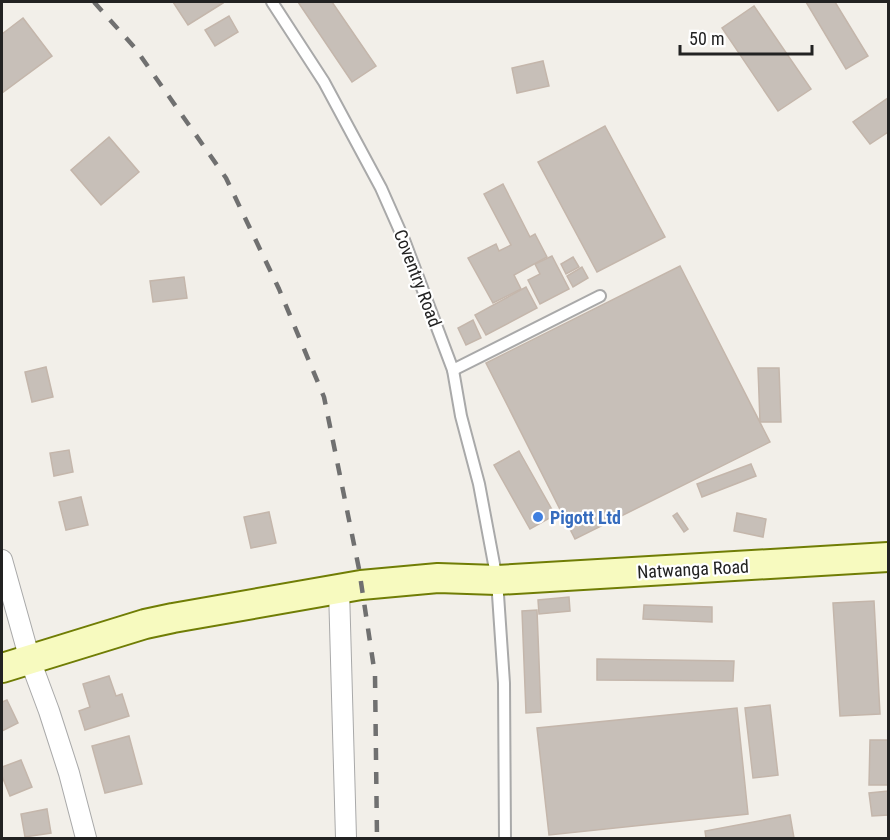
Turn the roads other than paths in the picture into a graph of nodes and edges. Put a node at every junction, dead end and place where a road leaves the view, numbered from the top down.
1 (272, 2) edge
2 (600, 296) dead end
3 (453, 370) junction
4 (888, 557) edge
5 (2, 560) edge
6 (497, 580) junction
7 (339, 589) junction
8 (30, 660) junction
9 (2, 668) edge
10 (86, 838) edge
11 (346, 838) edge
12 (505, 838) edge

1 - 3 lane, Coventry Road
2 - 3 lane
3 - 6 lane, Coventry Road
4 - 6 street, Natwanga Road
5 - 8 street
6 - 7 street, Natwanga Road
6 - 12 lane, Coventry Road
7 - 8 street, Natwanga Road
7 - 11 street
8 - 9 street, Natwanga Road
8 - 10 street

